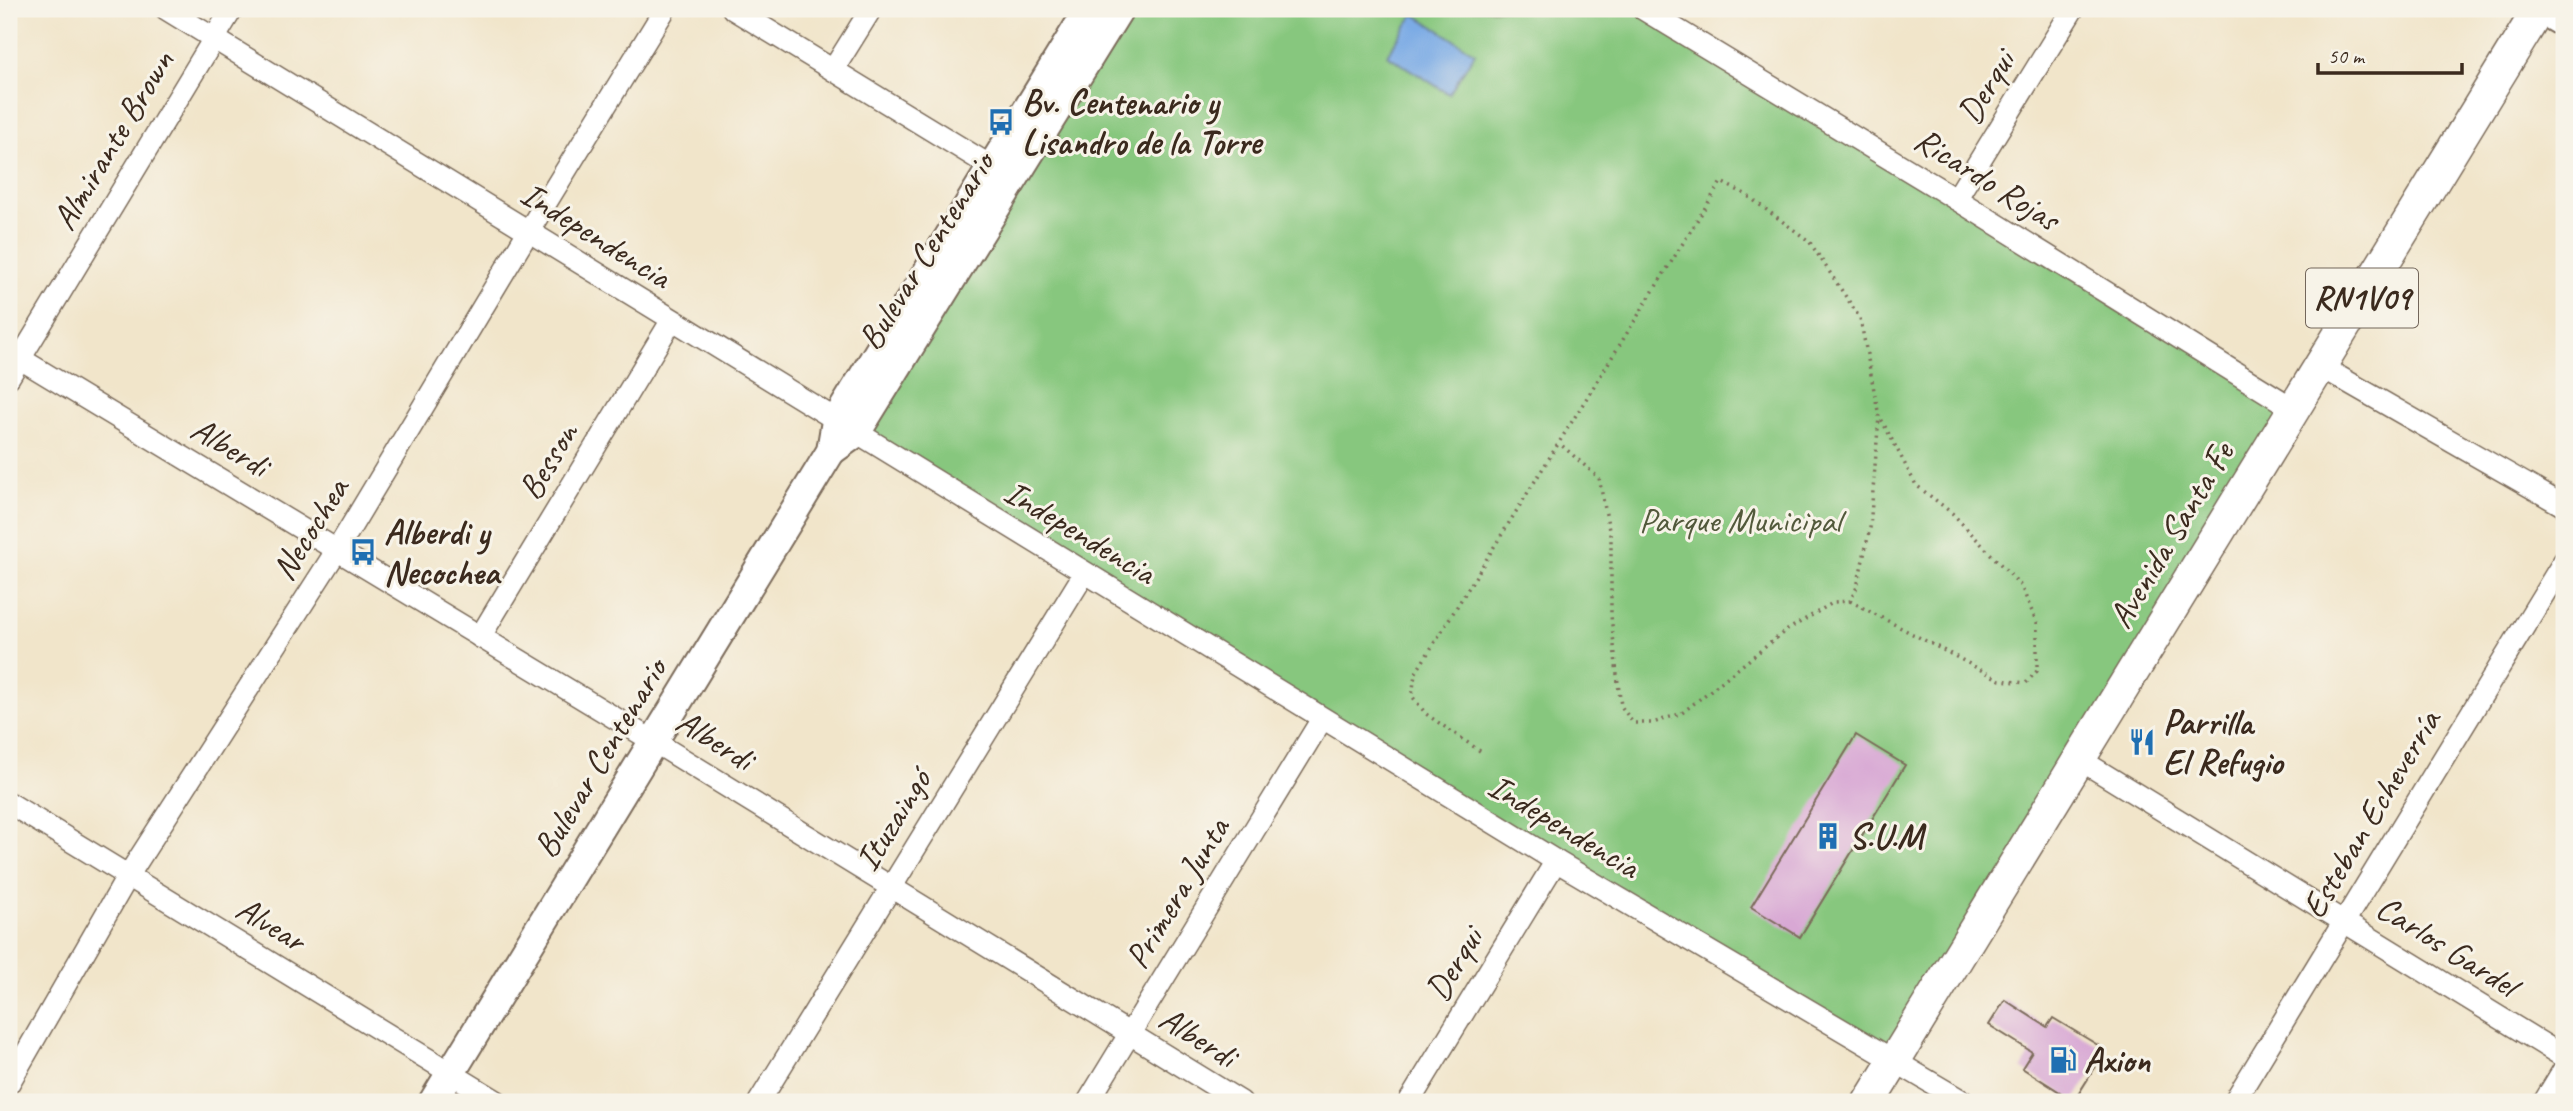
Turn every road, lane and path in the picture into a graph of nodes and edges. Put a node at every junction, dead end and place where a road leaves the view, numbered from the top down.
1 (166, 9) edge
2 (232, 9) edge
3 (666, 9) edge
4 (733, 9) edge
5 (871, 9) edge
6 (1089, 9) edge
7 (1119, 9) edge
8 (1643, 9) edge
9 (2073, 9) edge
10 (2540, 9) edge
11 (2564, 23) edge
12 (213, 39) junction
13 (833, 70) junction
14 (992, 167) junction
15 (1956, 199) junction
16 (528, 232) junction
17 (672, 320) junction
18 (14, 355) edge
19 (2320, 366) junction
20 (9, 377) edge
21 (2294, 409) junction
22 (1879, 416) junction
23 (846, 427) junction
24 (1559, 443) junction
25 (2564, 506) edge
26 (337, 550) junction
27 (2564, 561) edge
28 (1084, 574) junction
29 (1850, 601) junction
30 (480, 637) junction
31 (1322, 719) junction
32 (653, 741) junction
33 (1480, 751) dead end
34 (2079, 759) junction
35 (9, 803) edge
36 (1556, 861) junction
37 (128, 876) junction
38 (891, 887) junction
39 (2344, 922) junction
40 (1130, 1034) junction
41 (2564, 1057) edge
42 (1894, 1061) junction
43 (2564, 1069) edge
44 (451, 1074) junction
45 (9, 1083) edge
46 (433, 1102) edge
47 (498, 1102) edge
48 (760, 1102) edge
49 (1088, 1102) edge
50 (1241, 1102) edge
51 (1409, 1102) edge
52 (1869, 1102) edge
53 (1964, 1102) edge
54 (2234, 1102) edge
55 (2544, 1102) edge

1 - 12 street, Independencia
2 - 12 street, Almirante Brown
3 - 16 street, Necochea
4 - 13 street
5 - 13 street
6 - 14 main road, Bulevar Centenario
7 - 23 main road, Bulevar Centenario
8 - 15 street, Ricardo Rojas
9 - 15 street, Derqui
10 - 11 main road
10 - 19 main road, Avenida Santa Fe / RN1V09
12 - 16 street, Independencia
12 - 18 street, Almirante Brown
13 - 14 street
14 - 23 main road, Bulevar Centenario
15 - 21 street, Ricardo Rojas
16 - 17 street, Independencia
16 - 26 street, Necochea
17 - 23 street, Independencia
17 - 30 street, Besson
18 - 20 street, Almirante Brown
18 - 26 street, Alberdi
19 - 21 main road, Avenida Santa Fe / RN1V09
19 - 25 street
21 - 34 main road, Avenida Santa Fe / RN1V09
22 - 24 path
22 - 29 path
22 - 29 path
23 - 28 street, Independencia
23 - 32 main road, Bulevar Centenario
24 - 29 path
24 - 33 path
26 - 30 street, Alberdi
26 - 37 street, Necochea
27 - 39 street, Esteban Echeverría
28 - 31 street, Independencia
28 - 38 street, Ituzaingó
30 - 32 street, Alberdi
31 - 36 street, Independencia
31 - 40 street, Primera Junta
32 - 38 street, Alberdi
32 - 44 main road, Bulevar Centenario
34 - 39 street, Carlos Gardel
34 - 42 main road, Avenida Santa Fe / RN1V09
35 - 37 street, Alvear
36 - 42 street, Independencia
36 - 51 street, Derqui
37 - 44 street, Alvear
37 - 45 street, Necochea
38 - 40 street, Alberdi
38 - 48 street, Ituzaingó
39 - 41 street, Carlos Gardel
39 - 54 street, Esteban Echeverría
40 - 49 street, Primera Junta
40 - 50 street, Alberdi
42 - 52 main road, Avenida Santa Fe / RN1V09
42 - 53 street, Independencia
43 - 55 street
44 - 46 main road, Bulevar Centenario
44 - 47 street, Alvear

